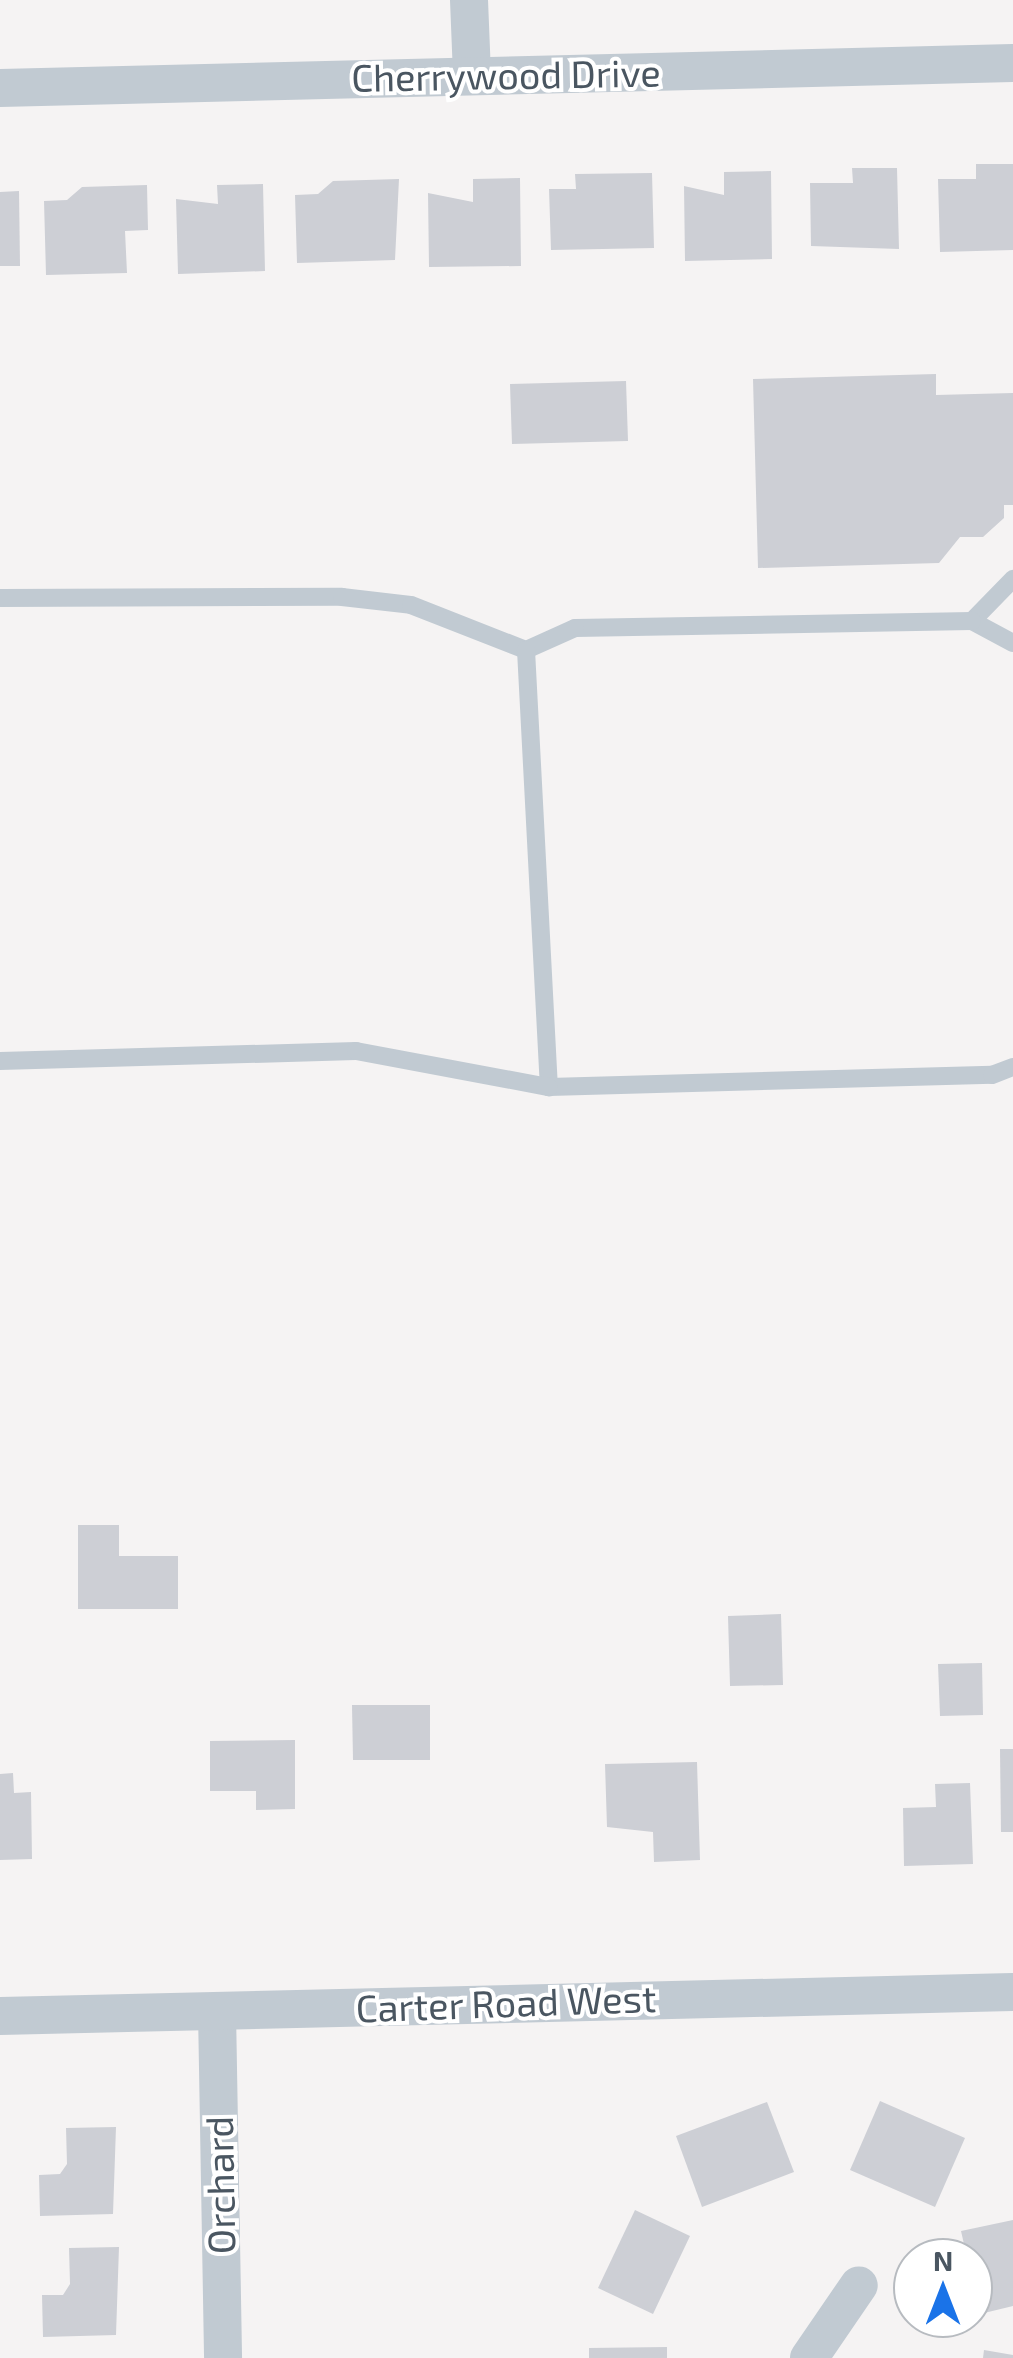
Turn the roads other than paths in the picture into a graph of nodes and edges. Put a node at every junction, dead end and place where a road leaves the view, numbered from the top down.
1 (470, 0) edge
2 (1013, 62) edge
3 (472, 76) junction
4 (0, 88) edge
5 (1013, 579) edge
6 (0, 598) edge
7 (972, 621) junction
8 (1013, 643) edge
9 (526, 650) junction
10 (0, 1061) edge
11 (1013, 1067) edge
12 (549, 1088) junction
13 (1013, 1992) edge
14 (217, 2011) junction
15 (0, 2016) edge
16 (859, 2284) dead end
17 (222, 2358) edge
18 (810, 2358) edge

1 - 3 street
2 - 3 street, Cherrywood Drive
3 - 4 street, Cherrywood Drive
5 - 7 lane
6 - 9 lane
7 - 8 lane
7 - 9 lane
9 - 12 lane
10 - 12 lane
11 - 12 lane
13 - 14 street, Carter Road West
14 - 15 street, Carter Road West
14 - 17 street, Orchard
16 - 18 street

